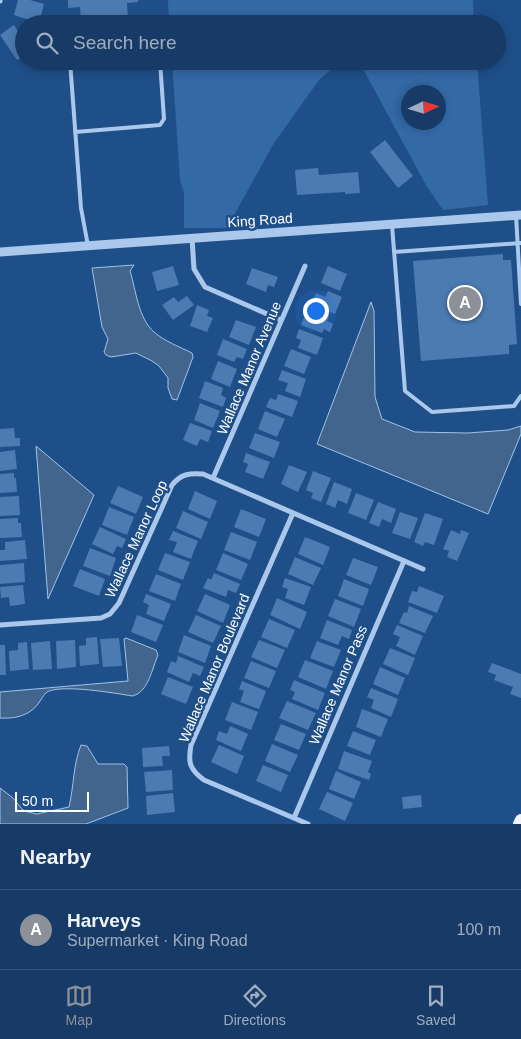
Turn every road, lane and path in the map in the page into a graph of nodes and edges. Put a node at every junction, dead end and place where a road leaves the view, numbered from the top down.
1 (71, 70) edge
2 (161, 70) edge
3 (76, 132) junction
4 (518, 215) edge
5 (392, 224) junction
6 (192, 238) junction
7 (519, 243) edge
8 (88, 246) junction
9 (0, 252) edge
10 (394, 252) junction
11 (305, 266) dead end
12 (520, 270) edge
13 (521, 294) edge
14 (521, 304) edge
15 (281, 320) junction
16 (521, 396) edge
17 (213, 478) junction
18 (293, 513) junction
19 (404, 561) junction
20 (423, 569) dead end
21 (0, 625) edge
22 (294, 818) junction
23 (521, 820) edge
24 (308, 824) edge
25 (519, 824) edge

1 - 3 lane
2 - 3 lane
3 - 8 lane
4 - 5 street, King Road
4 - 7 lane
5 - 6 street, King Road
5 - 10 lane
6 - 8 street, King Road
6 - 15 street
7 - 10 lane
7 - 12 lane
8 - 9 street, King Road
10 - 16 lane
11 - 15 street, Wallace Manor Avenue
12 - 13 lane
13 - 14 lane
15 - 17 street, Wallace Manor Avenue
17 - 18 street, Wallace Manor Loop
17 - 21 street, Wallace Manor Loop
18 - 19 street, Wallace Manor Loop
18 - 22 street, Wallace Manor Boulevard
19 - 20 street, Wallace Manor Loop
19 - 22 street, Wallace Manor Pass
22 - 24 street, Wallace Manor Boulevard
23 - 25 main road

